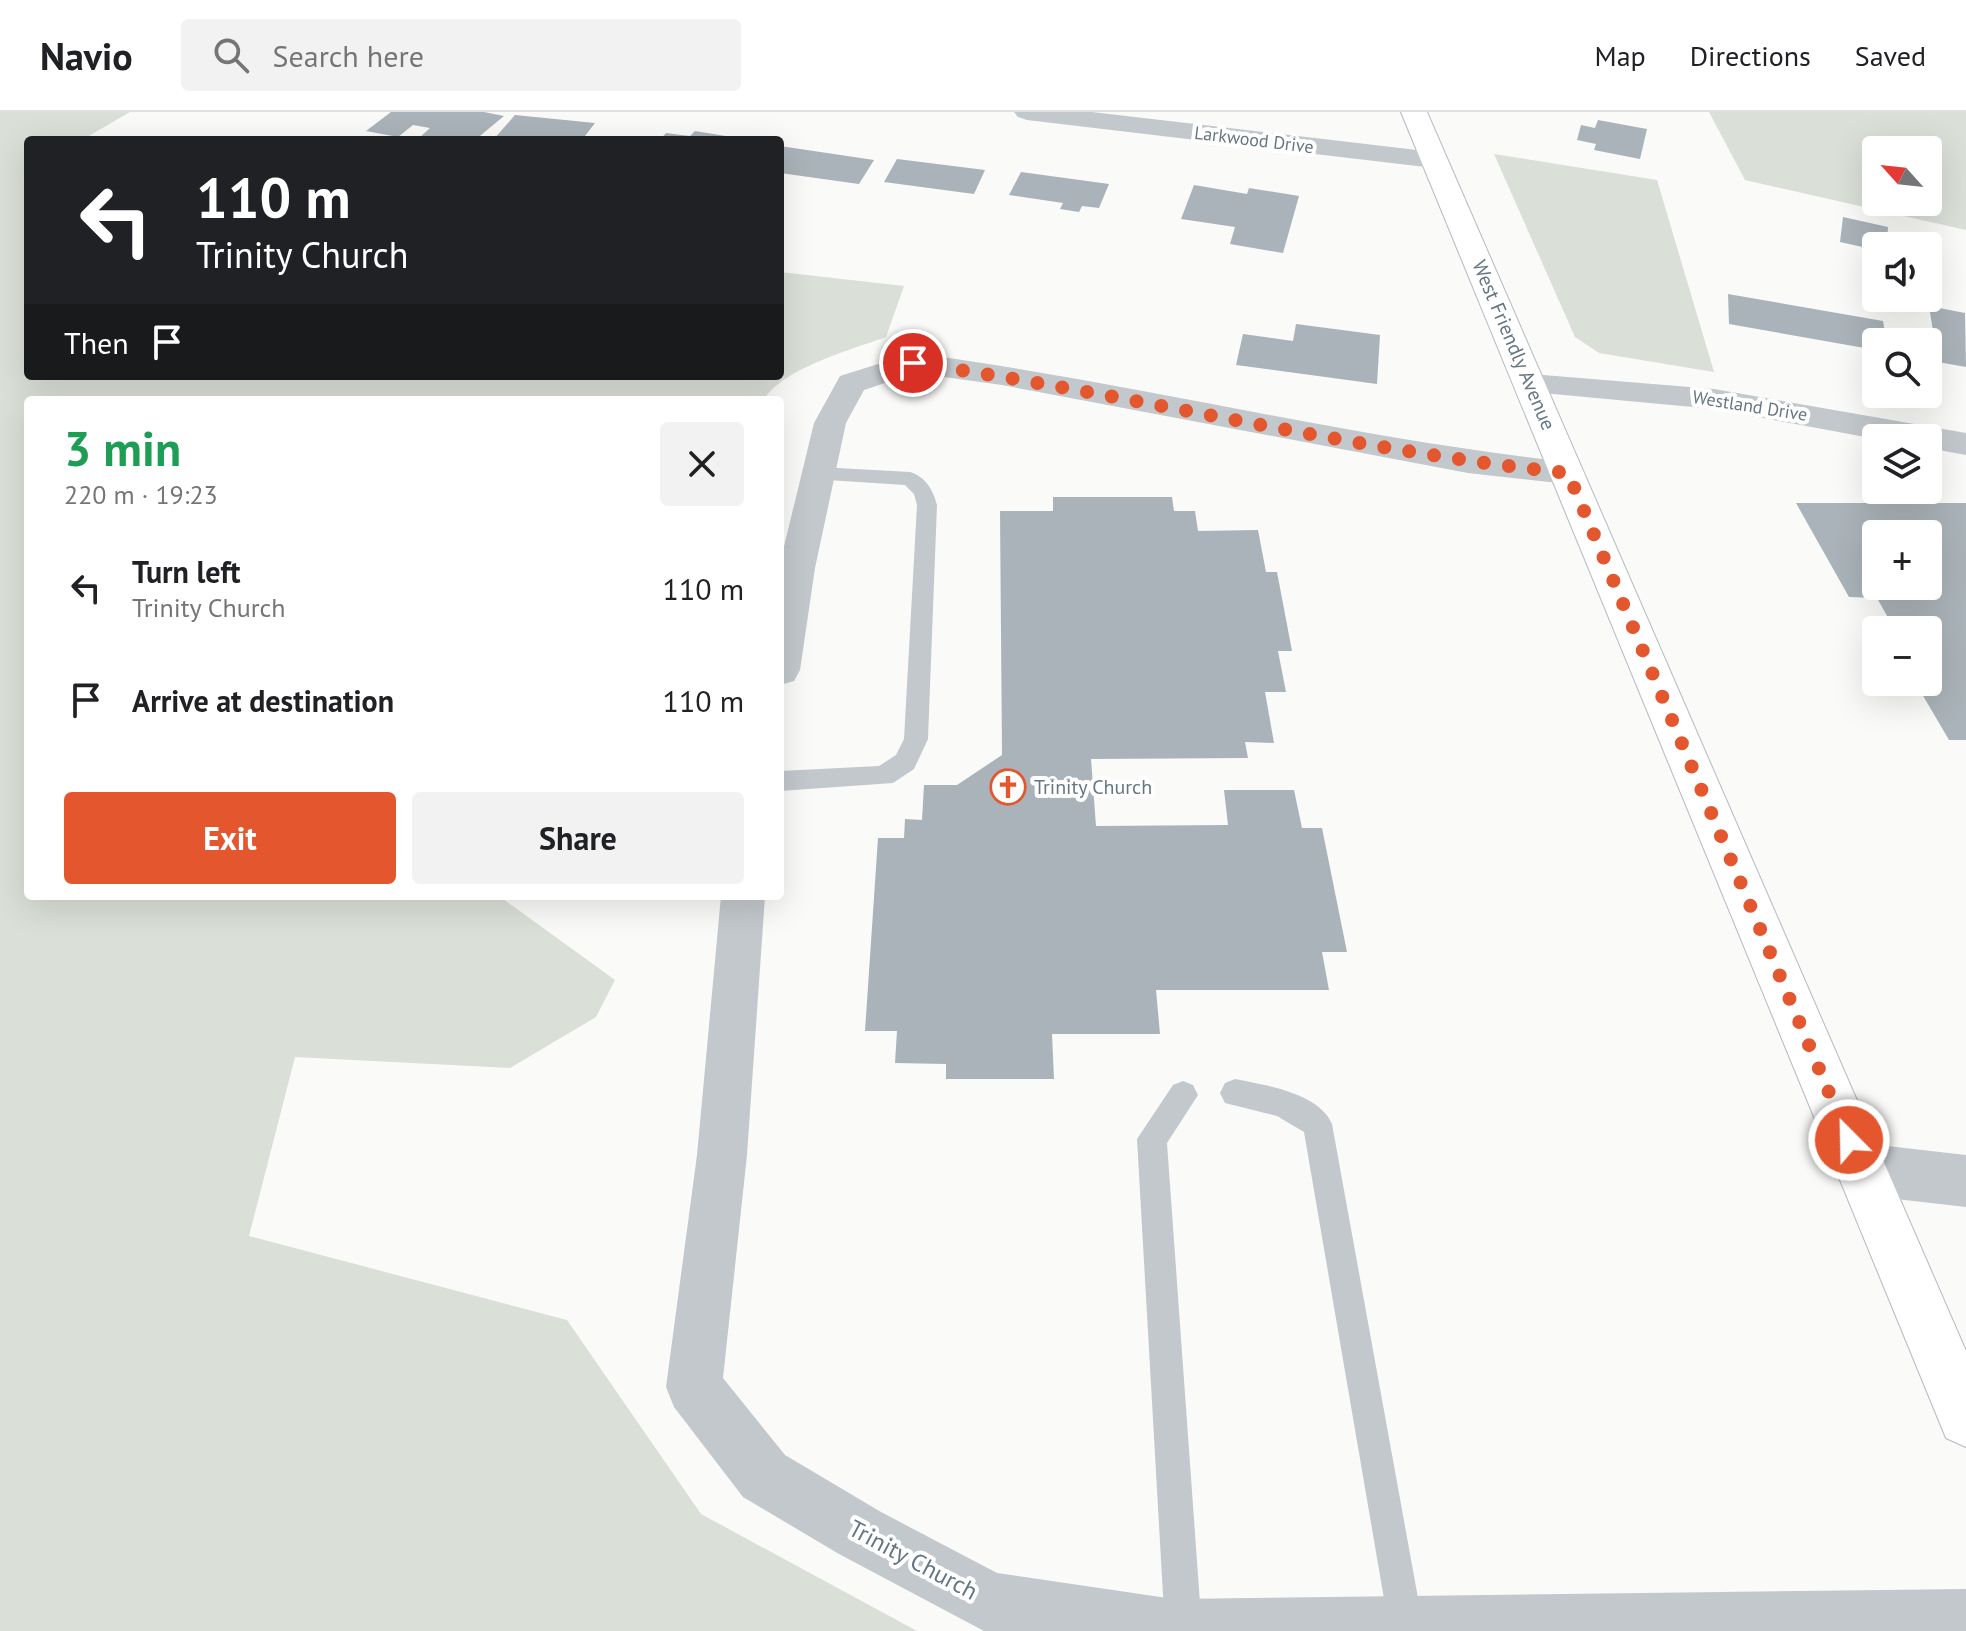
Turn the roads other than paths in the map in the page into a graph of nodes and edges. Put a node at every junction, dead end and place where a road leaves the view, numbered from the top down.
1 (1027, 112) edge
2 (1414, 112) edge
3 (1434, 160) junction
4 (1531, 384) junction
5 (1966, 444) edge
6 (1568, 473) junction
7 (819, 474) junction
8 (784, 646) edge
9 (784, 781) edge
10 (743, 900) edge
11 (1235, 1093) dead end
12 (1183, 1095) dead end
13 (1861, 1169) junction
14 (1966, 1181) edge
15 (1966, 1418) edge
16 (1966, 1620) edge
17 (1407, 1628) junction
18 (1184, 1630) edge

1 - 3 street, Larkwood Drive
2 - 3 main road, West Friendly Avenue
3 - 4 main road, West Friendly Avenue
4 - 5 street, Westland Drive
4 - 6 main road, West Friendly Avenue
6 - 7 street
6 - 13 main road, West Friendly Avenue
7 - 8 street
7 - 9 lane
10 - 18 street, Trinity Church
11 - 17 lane
12 - 18 lane
13 - 14 street
13 - 15 main road, West Friendly Avenue
16 - 17 street, Trinity Church
17 - 18 street, Trinity Church

